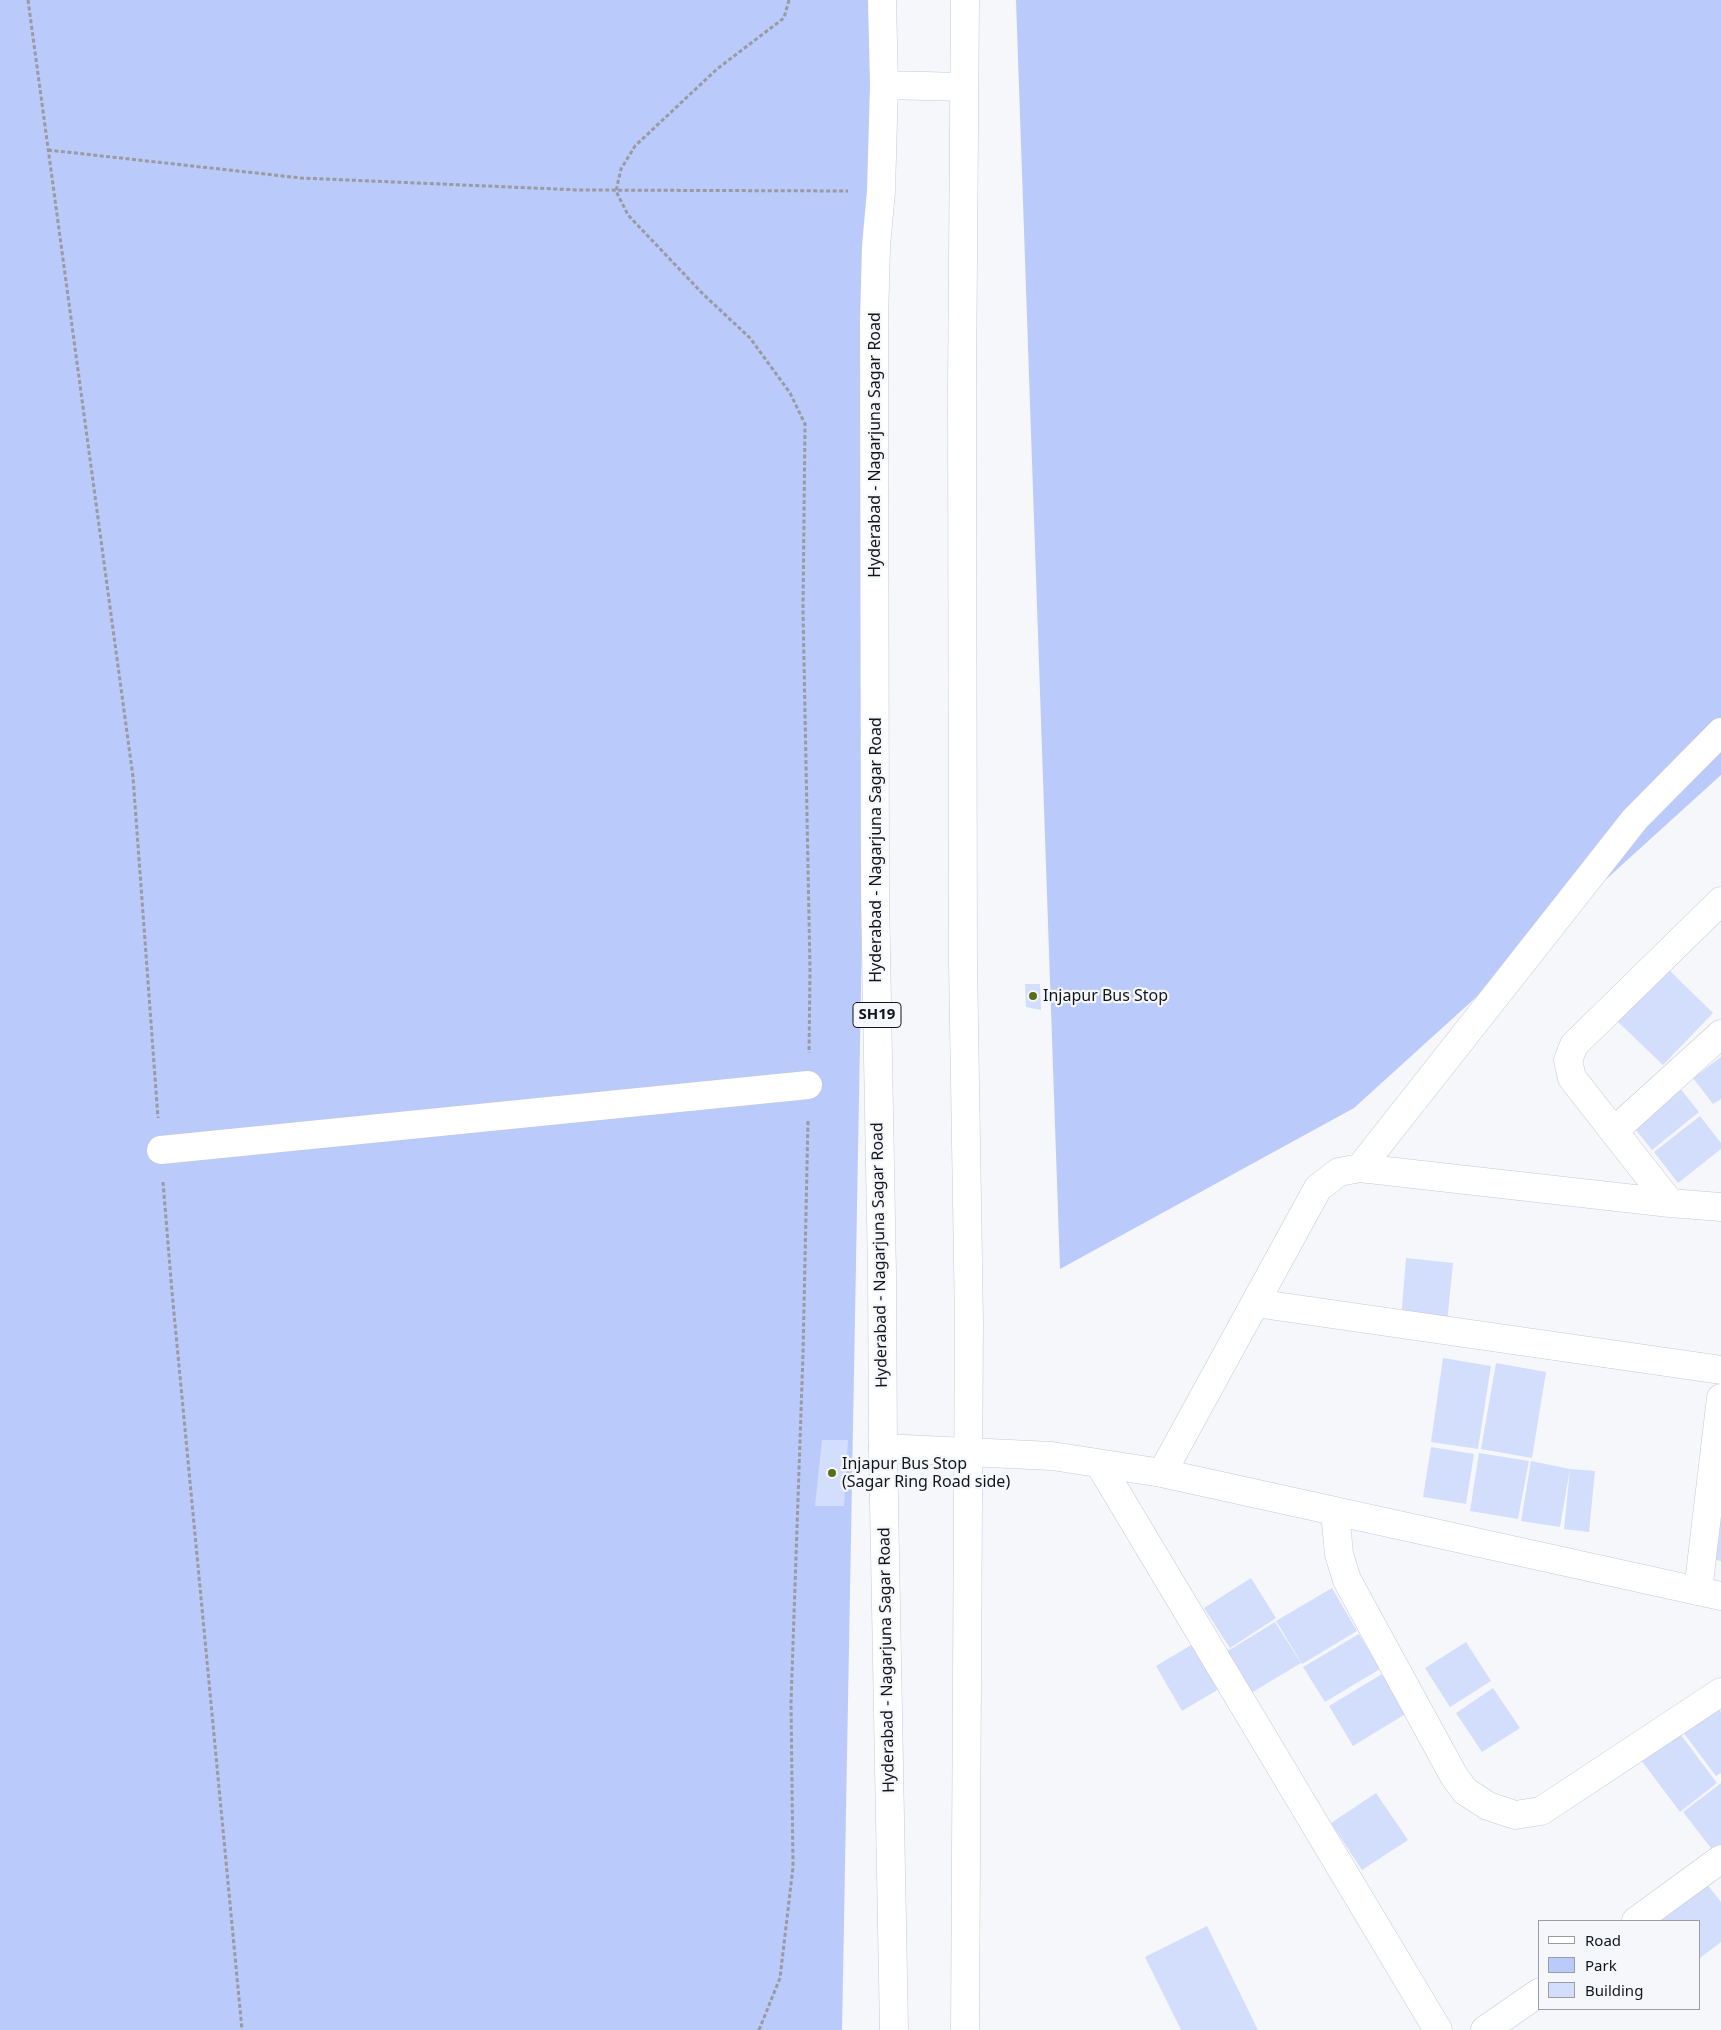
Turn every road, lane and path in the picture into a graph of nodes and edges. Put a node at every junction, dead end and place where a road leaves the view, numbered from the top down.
1 (28, 0) edge
2 (789, 0) edge
3 (882, 0) edge
4 (965, 0) edge
5 (884, 86) junction
6 (964, 86) junction
7 (48, 150) junction
8 (616, 191) junction
9 (881, 191) junction
10 (1721, 732) edge
11 (1720, 903) edge
12 (1721, 1034) edge
13 (808, 1085) dead end
14 (1614, 1131) junction
15 (161, 1150) junction
16 (1360, 1168) junction
17 (1670, 1203) junction
18 (1721, 1207) edge
19 (1255, 1303) junction
20 (1721, 1370) edge
21 (1721, 1398) edge
22 (883, 1448) junction
23 (968, 1451) junction
24 (1100, 1465) junction
25 (1162, 1474) junction
26 (1335, 1512) junction
27 (1709, 1593) edge
28 (1721, 1692) edge
29 (1721, 1859) edge
30 (1637, 1920) edge
31 (1538, 1993) edge
32 (242, 2030) edge
33 (894, 2030) edge
34 (965, 2030) edge
35 (1438, 2030) edge
36 (1485, 2030) edge

1 - 7 path
2 - 8 path
3 - 5 street, Hyderabad - Nagarjuna Sagar Road / SH19
4 - 6 street
5 - 6 street
5 - 9 street, Hyderabad - Nagarjuna Sagar Road / SH19
6 - 23 street
7 - 8 path
7 - 15 path
8 - 9 path
9 - 22 street, Hyderabad - Nagarjuna Sagar Road / SH19
10 - 16 street
11 - 14 street
12 - 14 street
13 - 15 street
14 - 17 street
15 - 32 path
16 - 17 street
16 - 19 street
17 - 18 street
19 - 20 street
19 - 25 street
21 - 27 street
22 - 23 street
22 - 33 street, Hyderabad - Nagarjuna Sagar Road / SH19
23 - 24 street
23 - 34 street
24 - 25 street
24 - 35 street
25 - 26 street
26 - 27 street
26 - 28 street
29 - 30 street
31 - 36 street

